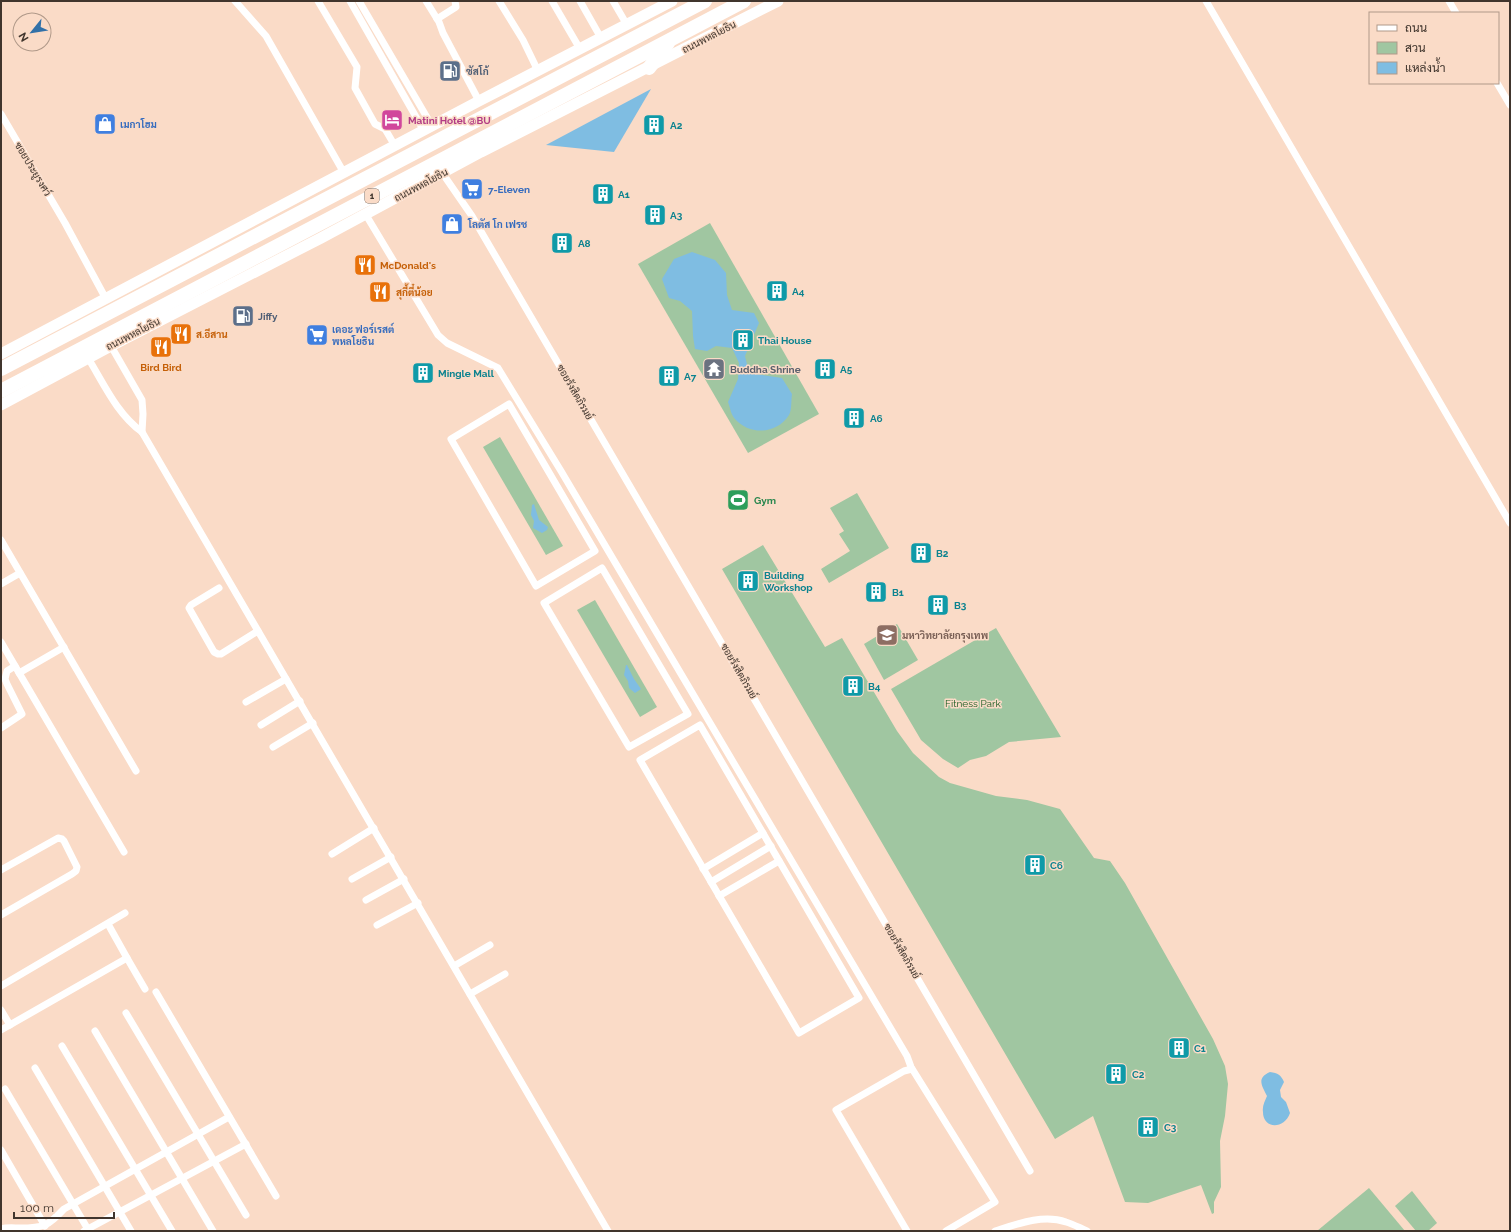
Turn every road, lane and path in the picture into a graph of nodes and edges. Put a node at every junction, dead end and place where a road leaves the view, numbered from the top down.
1 (235, 1) edge
2 (318, 1) edge
3 (350, 1) edge
4 (359, 1) edge
5 (426, 1) edge
6 (455, 1) edge
7 (499, 1) edge
8 (552, 1) edge
9 (580, 1) edge
10 (613, 1) edge
11 (672, 1) edge
12 (705, 1) edge
13 (744, 1) edge
14 (778, 1) edge
15 (1206, 1) edge
16 (1449, 1) edge
17 (1455, 12) edge
18 (437, 19) junction
19 (627, 25) junction
20 (601, 38) junction
21 (671, 39) junction
22 (580, 49) junction
23 (649, 68) junction
24 (538, 71) junction
25 (1498, 84) edge
26 (479, 101) junction
27 (1510, 105) edge
28 (1, 114) edge
29 (428, 129) junction
30 (395, 146) junction
31 (344, 173) junction
32 (443, 174) junction
33 (366, 215) junction
34 (106, 299) junction
35 (111, 346) junction
36 (1, 354) edge
37 (88, 358) junction
38 (1, 369) edge
39 (1, 391) edge
40 (1, 405) edge
41 (142, 432) junction
42 (562, 472) junction
43 (553, 478) junction
44 (1510, 523) edge
45 (1, 540) edge
46 (20, 573) junction
47 (1, 584) edge
48 (219, 588) dead end
49 (258, 631) junction
50 (656, 632) junction
51 (645, 639) junction
52 (1, 642) edge
53 (64, 647) junction
54 (15, 666) junction
55 (19, 673) junction
56 (286, 679) junction
57 (300, 701) junction
58 (246, 702) dead end
59 (312, 724) junction
60 (261, 725) dead end
61 (1, 728) edge
62 (273, 747) dead end
63 (136, 771) dead end
64 (762, 810) junction
65 (753, 816) junction
66 (374, 828) junction
67 (763, 833) junction
68 (771, 846) junction
69 (124, 852) dead end
70 (332, 854) dead end
71 (391, 857) junction
72 (779, 860) junction
73 (703, 869) junction
74 (1, 870) edge
75 (352, 879) dead end
76 (404, 879) junction
77 (711, 882) junction
78 (719, 896) junction
79 (366, 900) dead end
80 (418, 903) junction
81 (124, 913) dead end
82 (1, 915) edge
83 (108, 924) junction
84 (378, 925) dead end
85 (490, 945) dead end
86 (127, 958) junction
87 (454, 966) junction
88 (505, 974) dead end
89 (1, 986) edge
90 (145, 989) dead end
91 (156, 992) dead end
92 (470, 994) junction
93 (1, 1010) edge
94 (126, 1013) dead end
95 (10, 1025) junction
96 (1, 1030) edge
97 (95, 1031) dead end
98 (62, 1046) dead end
99 (34, 1068) dead end
100 (912, 1069) junction
101 (5, 1089) dead end
102 (229, 1117) junction
103 (199, 1134) junction
104 (246, 1144) junction
105 (1, 1150) edge
106 (167, 1151) junction
107 (215, 1161) junction
108 (136, 1169) junction
109 (1030, 1171) dead end
110 (183, 1178) junction
111 (105, 1187) junction
112 (151, 1195) junction
113 (276, 1196) dead end
114 (73, 1203) junction
115 (120, 1212) junction
116 (246, 1215) dead end
117 (45, 1226) junction
118 (3, 1227) edge
119 (87, 1230) edge
120 (131, 1231) edge
121 (172, 1231) edge
122 (213, 1231) edge
123 (608, 1231) edge
124 (907, 1231) edge
125 (946, 1231) edge
126 (995, 1231) edge
127 (1087, 1231) edge

1 - 31 street
2 - 30 street
3 - 29 street
4 - 29 street
5 - 18 street
6 - 18 street
7 - 24 street
8 - 22 street
9 - 20 street
10 - 19 street
11 - 19 main road
12 - 38 highway, 1
13 - 21 highway, ถนนพหลโยธิน / 1
14 - 23 main road, ถนนพหลโยธิน / 1
15 - 44 street
16 - 17 street
18 - 26 street
19 - 20 main road
20 - 22 main road
21 - 23 highway
21 - 39 highway, ถนนพหลโยธิน / 1
22 - 24 main road
23 - 32 main road, ถนนพหลโยธิน / 1
24 - 26 main road
25 - 27 street
26 - 29 main road
28 - 34 street, ซอยประยูรงศว์
29 - 30 main road
30 - 31 main road
31 - 34 main road
32 - 33 main road, ถนนพหลโยธิน / 1
32 - 109 street, ซอยรังสิตภิรมย์
33 - 35 main road, ถนนพหลโยธิน / 1
33 - 42 street
34 - 36 main road
35 - 37 main road, ถนนพหลโยธิน / 1
35 - 41 street
37 - 40 main road, ถนนพหลโยธิน / 1
37 - 41 street
41 - 49 street
42 - 43 street
42 - 50 street
43 - 43 street
45 - 46 street
46 - 47 street
46 - 53 street
48 - 49 street
49 - 56 street
50 - 51 street
50 - 64 street
51 - 51 street
52 - 54 street
53 - 55 street
53 - 63 street
54 - 55 street
54 - 61 street
55 - 69 street
56 - 57 street
56 - 58 street
57 - 59 street
57 - 60 street
59 - 62 street
59 - 66 street
64 - 65 street
64 - 100 street
65 - 67 street
65 - 73 street
66 - 70 street
66 - 71 street
67 - 68 street
67 - 73 street
68 - 72 street
68 - 77 street
71 - 75 street
71 - 76 street
72 - 78 street
72 - 78 street
73 - 77 street
74 - 82 street
76 - 79 street
76 - 80 street
77 - 78 street
80 - 84 street
80 - 87 street
81 - 83 street
83 - 86 street
83 - 89 street
85 - 87 street
86 - 90 street
86 - 95 street
87 - 92 street
88 - 92 street
91 - 102 street
92 - 123 street
93 - 95 street
94 - 103 street
95 - 96 street
97 - 106 street
98 - 108 street
99 - 111 street
100 - 124 street
100 - 125 street
101 - 114 street
102 - 103 street
102 - 104 street
103 - 106 street
103 - 107 street
104 - 107 street
104 - 113 street
105 - 117 street
106 - 108 street
106 - 110 street
107 - 110 street
107 - 116 street
108 - 111 street
108 - 112 street
110 - 112 street
110 - 122 street
111 - 114 street
111 - 115 street
112 - 115 street
112 - 121 street
114 - 117 street
114 - 119 street
115 - 119 street
115 - 120 street
117 - 118 street
126 - 127 street

